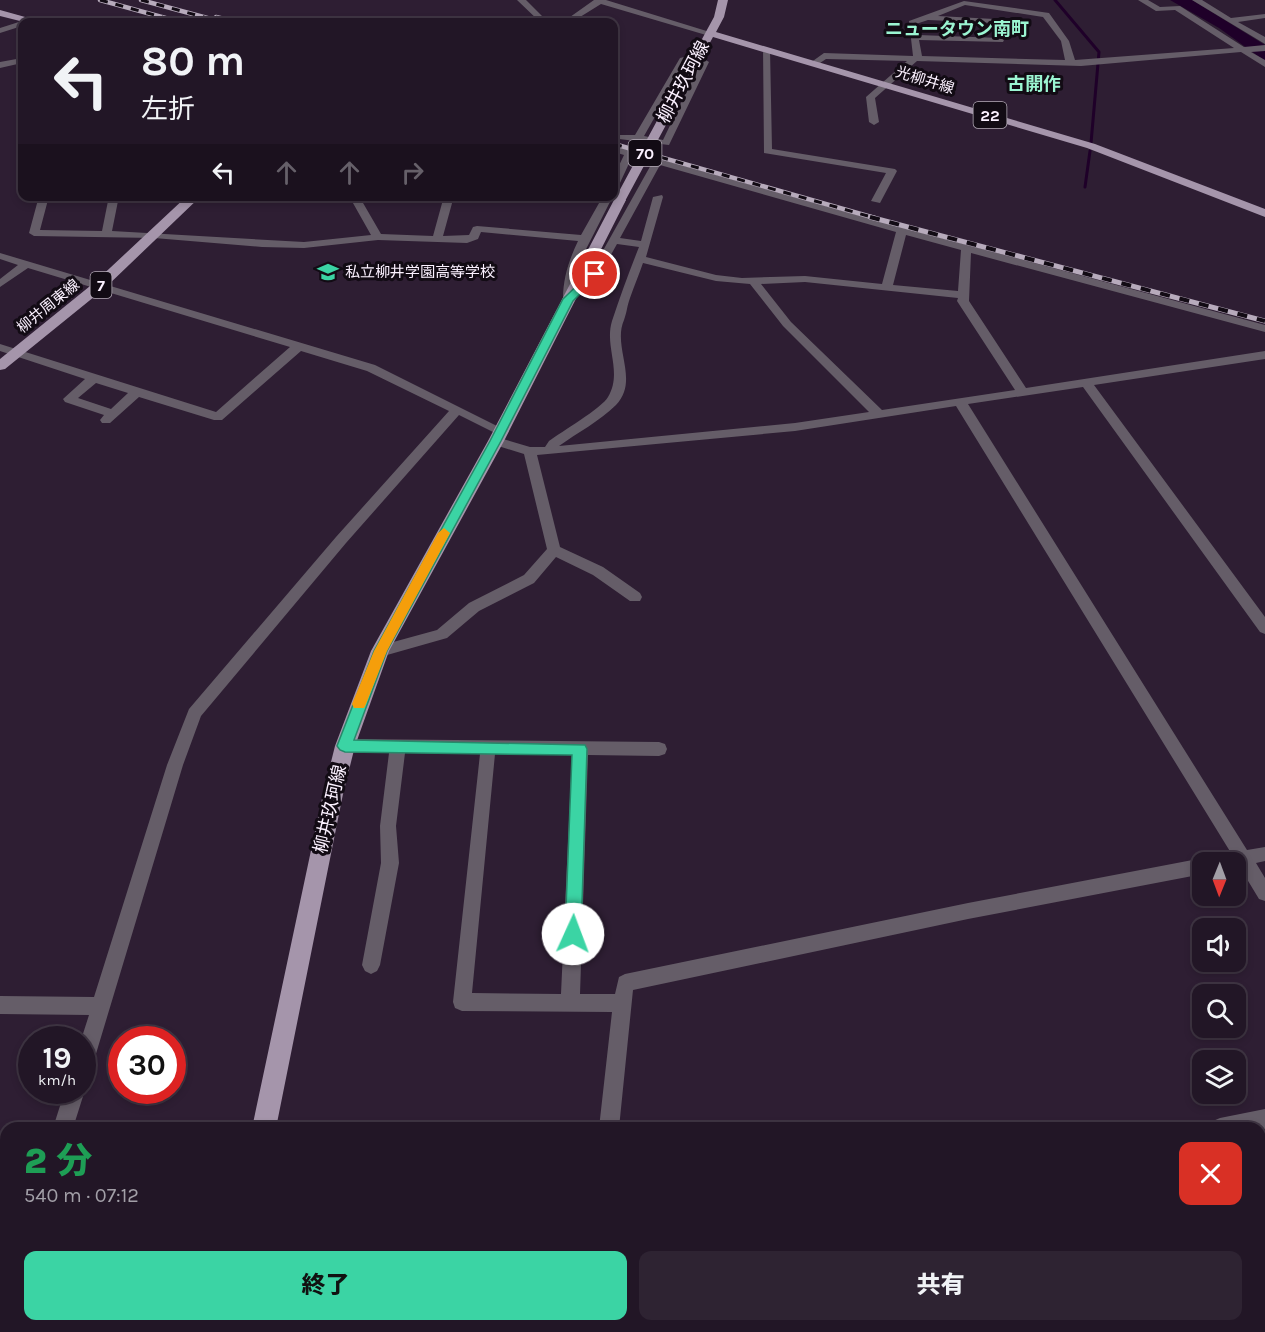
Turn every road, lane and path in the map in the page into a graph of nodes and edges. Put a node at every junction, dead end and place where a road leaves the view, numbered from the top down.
1 (521, 0) edge
2 (599, 0) edge
3 (723, 0) edge
4 (1142, 0) edge
5 (1196, 0) edge
6 (992, 6) junction
7 (0, 13) edge
8 (1265, 16) edge
9 (927, 17) junction
10 (540, 18) edge
11 (573, 18) edge
12 (18, 19) edge
13 (1231, 20) junction
14 (994, 21) junction
15 (18, 25) edge
16 (0, 31) edge
17 (709, 33) junction
18 (915, 38) junction
19 (1000, 40) junction
20 (1265, 41) edge
21 (831, 47) dead end
22 (1265, 48) edge
23 (766, 49) junction
24 (1244, 49) junction
25 (837, 56) junction
26 (696, 57) junction
27 (915, 59) junction
28 (18, 62) edge
29 (1006, 62) junction
30 (814, 63) junction
31 (1073, 63) junction
32 (1265, 64) edge
33 (0, 65) edge
34 (885, 83) junction
35 (874, 122) dead end
36 (622, 137) dead end
37 (638, 138) junction
38 (618, 150) edge
39 (629, 154) junction
40 (657, 161) junction
41 (618, 180) edge
42 (618, 184) edge
43 (643, 184) junction
44 (618, 189) edge
45 (658, 197) dead end
46 (43, 201) edge
47 (113, 201) edge
48 (190, 201) edge
49 (357, 201) edge
50 (447, 201) edge
51 (608, 201) edge
52 (609, 201) edge
53 (876, 201) dead end
54 (1265, 213) edge
55 (902, 231) junction
56 (106, 235) junction
57 (154, 235) junction
58 (378, 237) junction
59 (437, 239) junction
60 (586, 239) junction
61 (613, 240) junction
62 (645, 245) junction
63 (966, 248) junction
64 (0, 256) edge
65 (640, 259) junction
66 (26, 264) junction
67 (753, 280) junction
68 (0, 284) edge
69 (100, 285) junction
70 (887, 285) junction
71 (963, 295) junction
72 (568, 299) junction
73 (1265, 329) edge
74 (299, 346) junction
75 (0, 347) edge
76 (17, 352) junction
77 (1265, 355) edge
78 (0, 366) edge
79 (94, 378) junction
80 (1086, 383) junction
81 (137, 392) junction
82 (1023, 393) junction
83 (960, 402) junction
84 (457, 410) junction
85 (879, 414) junction
86 (498, 436) junction
87 (530, 451) junction
88 (550, 451) junction
89 (554, 550) junction
90 (635, 597) dead end
91 (1265, 628) edge
92 (380, 651) junction
93 (345, 746) junction
94 (398, 748) junction
95 (488, 749) junction
96 (580, 749) junction
97 (658, 750) dead end
98 (1238, 852) edge
99 (1265, 854) edge
100 (1246, 857) edge
101 (1246, 864) edge
102 (1192, 868) edge
103 (1265, 893) edge
104 (372, 965) dead end
105 (570, 1003) junction
106 (621, 1003) junction
107 (0, 1005) edge
108 (102, 1006) junction
109 (95, 1026) edge
110 (71, 1104) edge
111 (1265, 1119) edge
112 (65, 1122) edge
113 (265, 1122) edge
114 (610, 1122) edge
115 (1250, 1122) edge

1 - 10 street
2 - 11 street
2 - 17 street
3 - 17 main road
4 - 24 street
5 - 13 street
6 - 9 street
6 - 14 street
6 - 31 street
7 - 12 main road
8 - 13 street
9 - 14 street
9 - 18 street
13 - 20 street
14 - 19 street
15 - 16 street
17 - 23 main road, 光柳井線 / 22
17 - 26 main road, 柳井玖珂線 / 70
18 - 19 street
18 - 27 street
19 - 29 street
21 - 25 street
22 - 24 street
23 - 30 main road, 光柳井線 / 22
23 - 53 street
24 - 31 street
24 - 32 street
25 - 27 street
25 - 30 street
26 - 37 street
26 - 37 street
26 - 42 main road, 柳井玖珂線 / 70, bridge
27 - 29 street
27 - 34 street
28 - 33 street
29 - 31 street
30 - 34 main road, 光柳井線 / 22
34 - 35 street
34 - 54 main road, 光柳井線 / 22
36 - 37 street
38 - 39 street
39 - 40 street
39 - 41 street
40 - 43 street
40 - 55 street
43 - 44 street
43 - 61 street
45 - 62 street
46 - 56 street
47 - 56 street
48 - 57 main road, 柳井周東線 / 7
49 - 58 street
50 - 59 street
51 - 60 street
52 - 72 main road, 柳井玖珂線 / 70
55 - 63 street
55 - 70 street
56 - 57 street
57 - 58 street
57 - 69 main road, 柳井周東線 / 7
58 - 59 street
59 - 60 street
60 - 72 street
61 - 62 street
61 - 72 street
62 - 65 street
63 - 71 street
63 - 73 street
64 - 66 street
65 - 67 street
65 - 88 street
66 - 68 street
66 - 69 street
67 - 70 street
67 - 85 street
69 - 74 street
69 - 76 main road, 柳井周東線 / 7
70 - 71 street
71 - 82 street
72 - 86 main road, 柳井玖珂線 / 70
74 - 81 street
74 - 84 street
75 - 76 street
76 - 78 main road, 柳井周東線 / 7
76 - 79 street
77 - 80 street
79 - 81 street
79 - 81 street
80 - 82 street
80 - 91 street
82 - 83 street
83 - 85 street
83 - 98 street
84 - 86 street
84 - 108 street
85 - 88 street
86 - 87 street
86 - 92 main road, 柳井玖珂線 / 70
87 - 88 street
87 - 89 street
89 - 90 street
89 - 92 street
92 - 93 main road, 柳井玖珂線 / 70
93 - 94 street
93 - 113 main road, 柳井玖珂線 / 70
94 - 95 street
94 - 104 street
95 - 96 street
95 - 105 street
96 - 97 street
96 - 105 street
99 - 100 street
101 - 103 street
102 - 106 street
105 - 106 street
106 - 114 street
107 - 108 street
108 - 109 street
110 - 112 street
111 - 115 street

